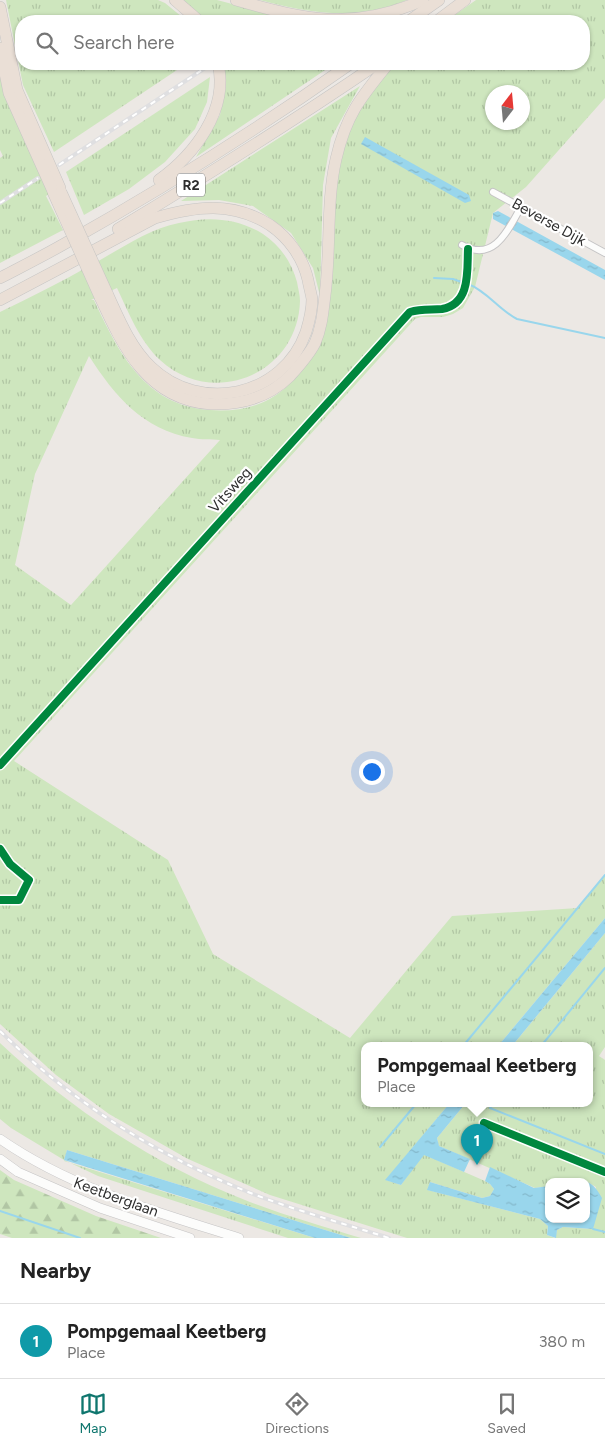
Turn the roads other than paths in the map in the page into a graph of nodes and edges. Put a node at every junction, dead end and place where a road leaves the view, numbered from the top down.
1 (175, 0) edge
2 (236, 0) edge
3 (423, 0) edge
4 (439, 0) edge
5 (466, 0) edge
6 (0, 7) edge
7 (192, 15) edge
8 (290, 15) edge
9 (380, 15) edge
10 (418, 15) edge
11 (445, 15) edge
12 (0, 48) edge
13 (218, 70) edge
14 (342, 70) edge
15 (368, 70) edge
16 (383, 70) edge
17 (56, 190) junction
18 (493, 192) dead end
19 (522, 207) junction
20 (62, 246) junction
21 (605, 253) edge
22 (0, 278) edge
23 (103, 295) junction
24 (0, 298) edge
25 (0, 765) edge
26 (0, 849) edge
27 (0, 900) edge
28 (484, 1123) dead end
29 (0, 1140) edge
30 (0, 1159) edge
31 (605, 1172) edge
32 (190, 1238) edge
33 (240, 1238) edge

1 - 7 highway
2 - 8 highway
3 - 9 highway
4 - 10 highway
5 - 11 highway
6 - 17 highway
12 - 17 highway
13 - 20 highway
14 - 20 highway, R2
15 - 24 highway, R2
16 - 23 highway
17 - 23 highway, bridge
18 - 19 street, Beverse Dijk
19 - 21 street, Beverse Dijk
19 - 25 street, Vitsweg
20 - 22 highway, R2
23 - 24 highway
26 - 27 street
28 - 31 street
29 - 33 main road, Keetberglaan
30 - 32 main road, Keetberglaan

